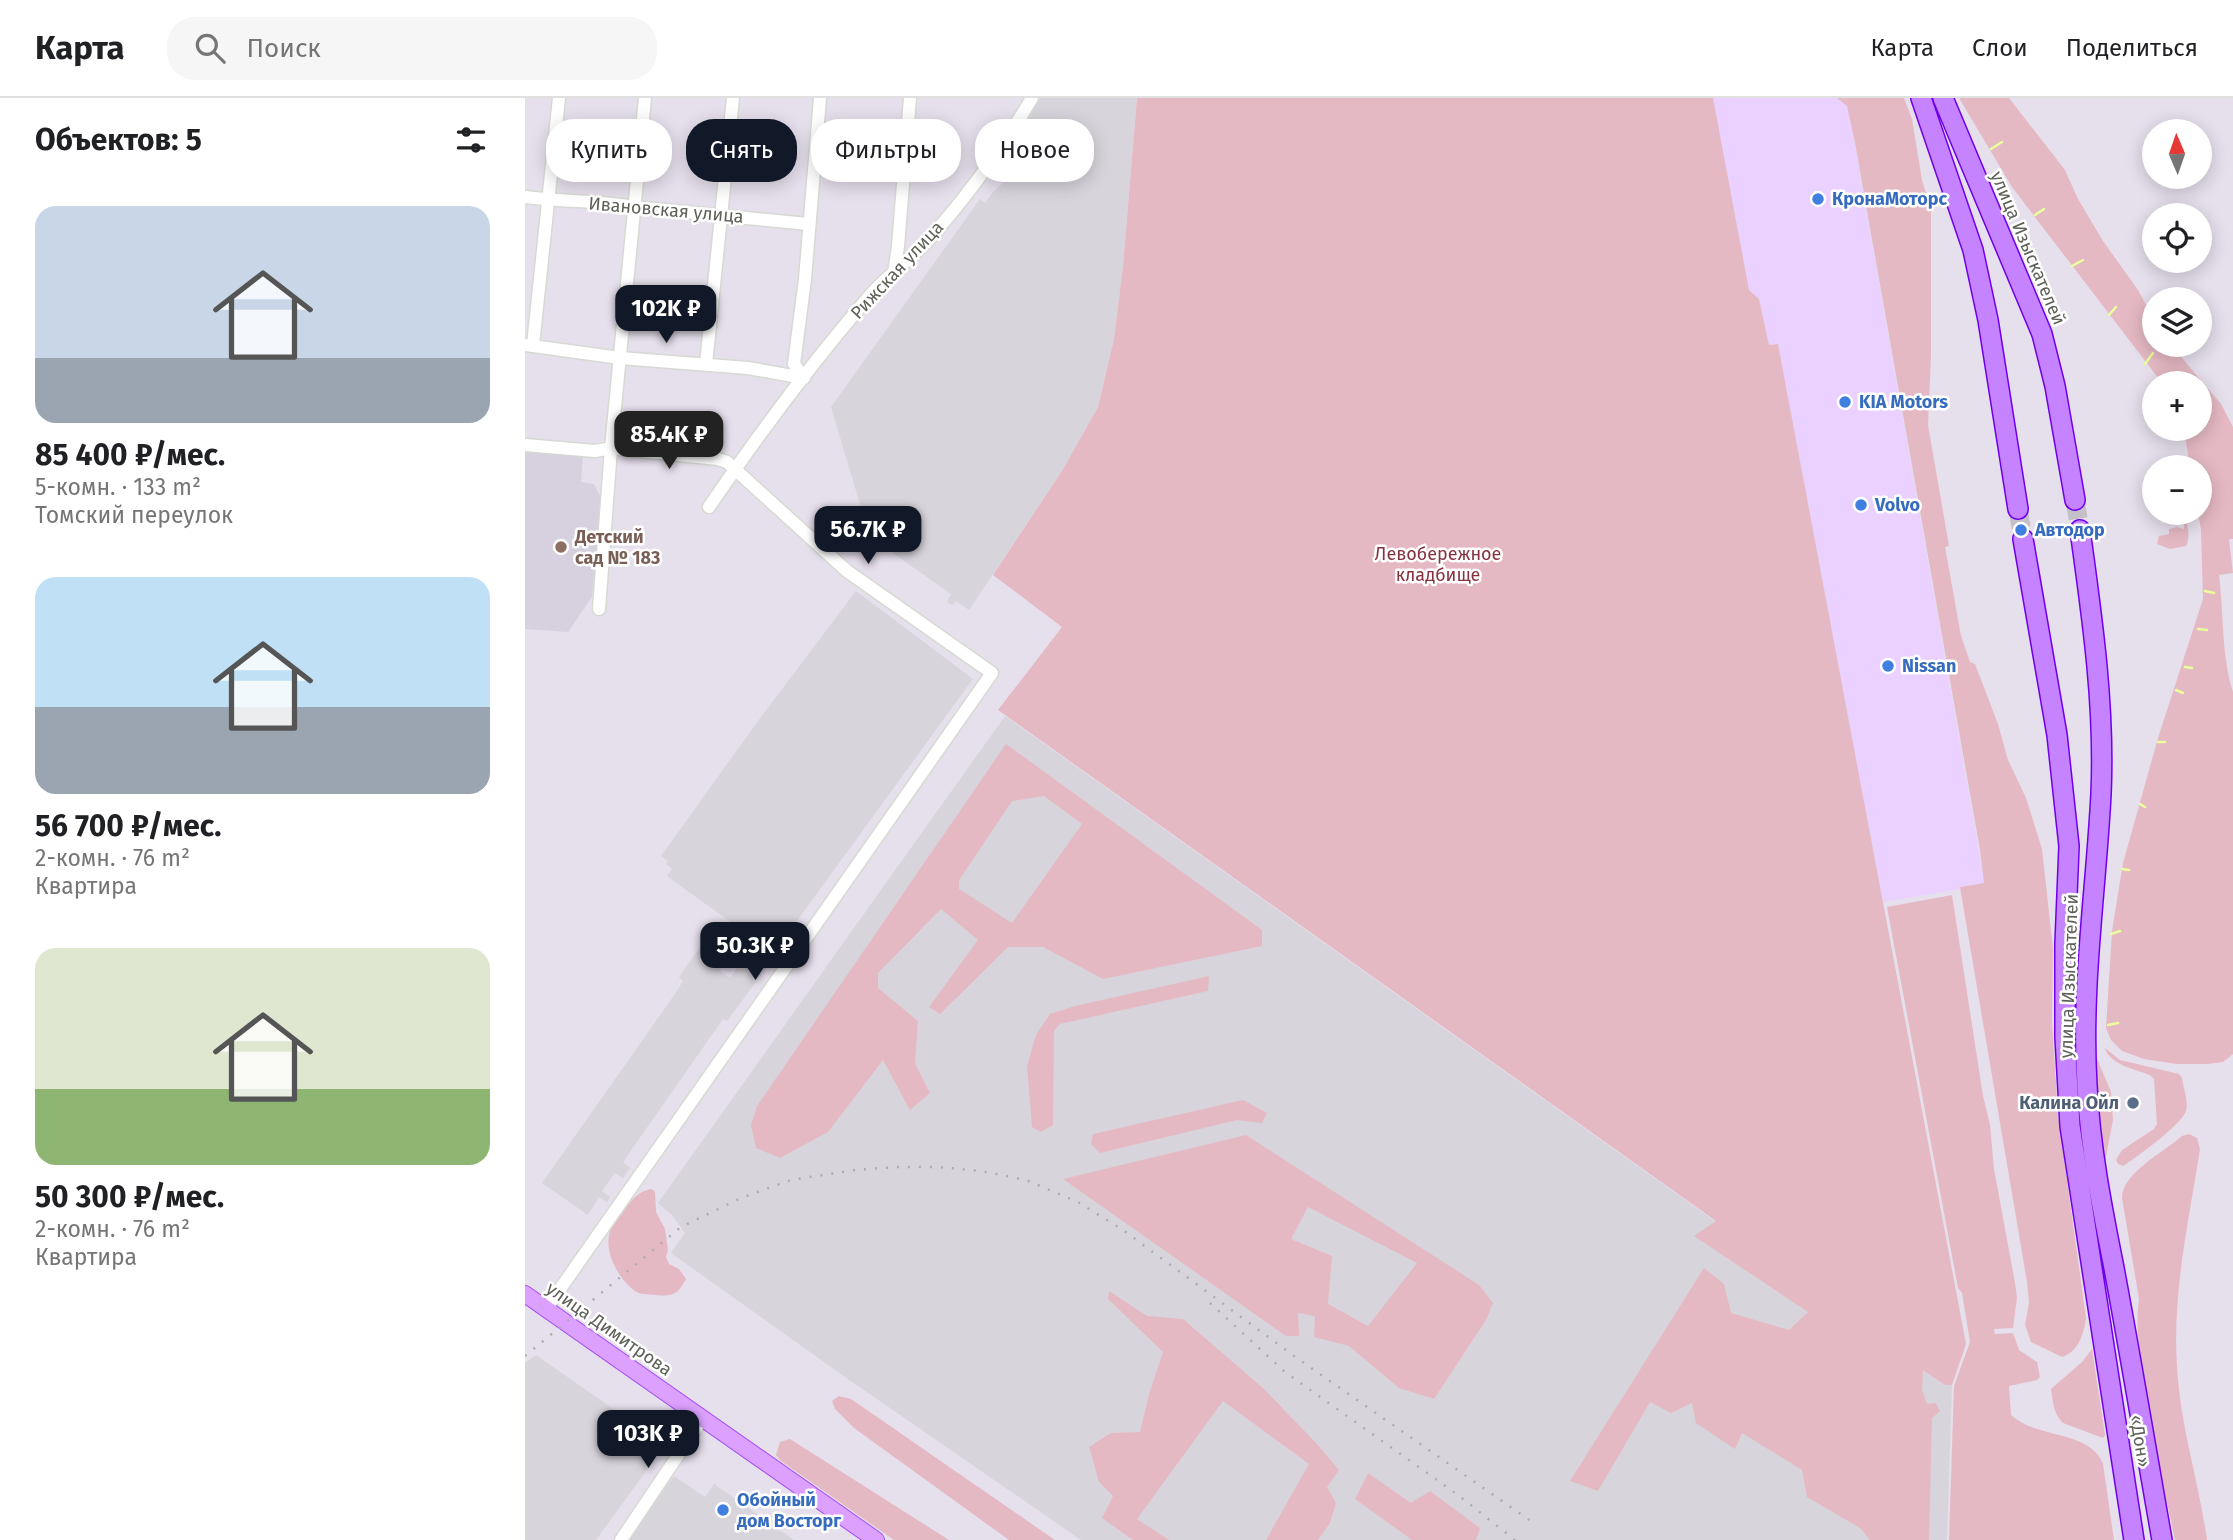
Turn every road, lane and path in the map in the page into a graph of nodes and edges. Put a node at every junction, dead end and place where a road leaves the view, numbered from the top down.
1 (559, 98) edge
2 (645, 98) edge
3 (733, 98) edge
4 (820, 98) edge
5 (910, 98) edge
6 (1032, 98) edge
7 (1921, 98) edge
8 (1943, 98) edge
9 (525, 197) edge
10 (548, 200) junction
11 (634, 207) junction
12 (721, 215) junction
13 (808, 224) junction
14 (893, 273) junction
15 (529, 345) edge
16 (620, 358) junction
17 (706, 364) junction
18 (804, 378) junction
19 (525, 445) edge
20 (611, 448) junction
21 (736, 468) junction
22 (2075, 500) tunnel mouth
23 (709, 507) dead end
24 (2018, 509) tunnel mouth
25 (2080, 530) tunnel mouth
26 (2023, 539) tunnel mouth
27 (599, 610) dead end
28 (525, 1294) edge
29 (525, 1305) edge
30 (546, 1309) junction
31 (2103, 1349) junction
32 (2140, 1421) junction
33 (701, 1422) junction
34 (621, 1540) edge
35 (861, 1540) edge
36 (876, 1540) edge
37 (2127, 1540) edge
38 (2134, 1540) edge
39 (2143, 1540) edge
40 (2155, 1540) edge
41 (2162, 1540) edge

1 - 10 street
2 - 11 street
3 - 12 street
4 - 13 street
5 - 14 street
6 - 14 street, Рижская улица
7 - 24 highway
8 - 22 highway, улица Изыскателей
9 - 10 street, Ивановская улица
10 - 11 street, Ивановская улица
10 - 15 street
11 - 12 street, Ивановская улица
11 - 16 street
12 - 13 street, Ивановская улица
12 - 17 street
13 - 18 street
14 - 18 street, Рижская улица
15 - 16 street
16 - 17 street
16 - 20 street
17 - 18 street
18 - 21 street, Рижская улица
19 - 20 street
20 - 21 street
20 - 27 street
21 - 23 street, Рижская улица
21 - 30 street
25 - 32 highway, улица Изыскателей
26 - 31 highway, улица Изыскателей
28 - 30 main road, улица Димитрова
29 - 33 main road, улица Димитрова
30 - 33 main road, улица Димитрова
31 - 37 highway
31 - 38 highway, «Дон»
31 - 39 highway
32 - 40 highway
32 - 41 highway
33 - 34 street
33 - 35 main road, улица Димитрова
33 - 36 main road, улица Димитрова

